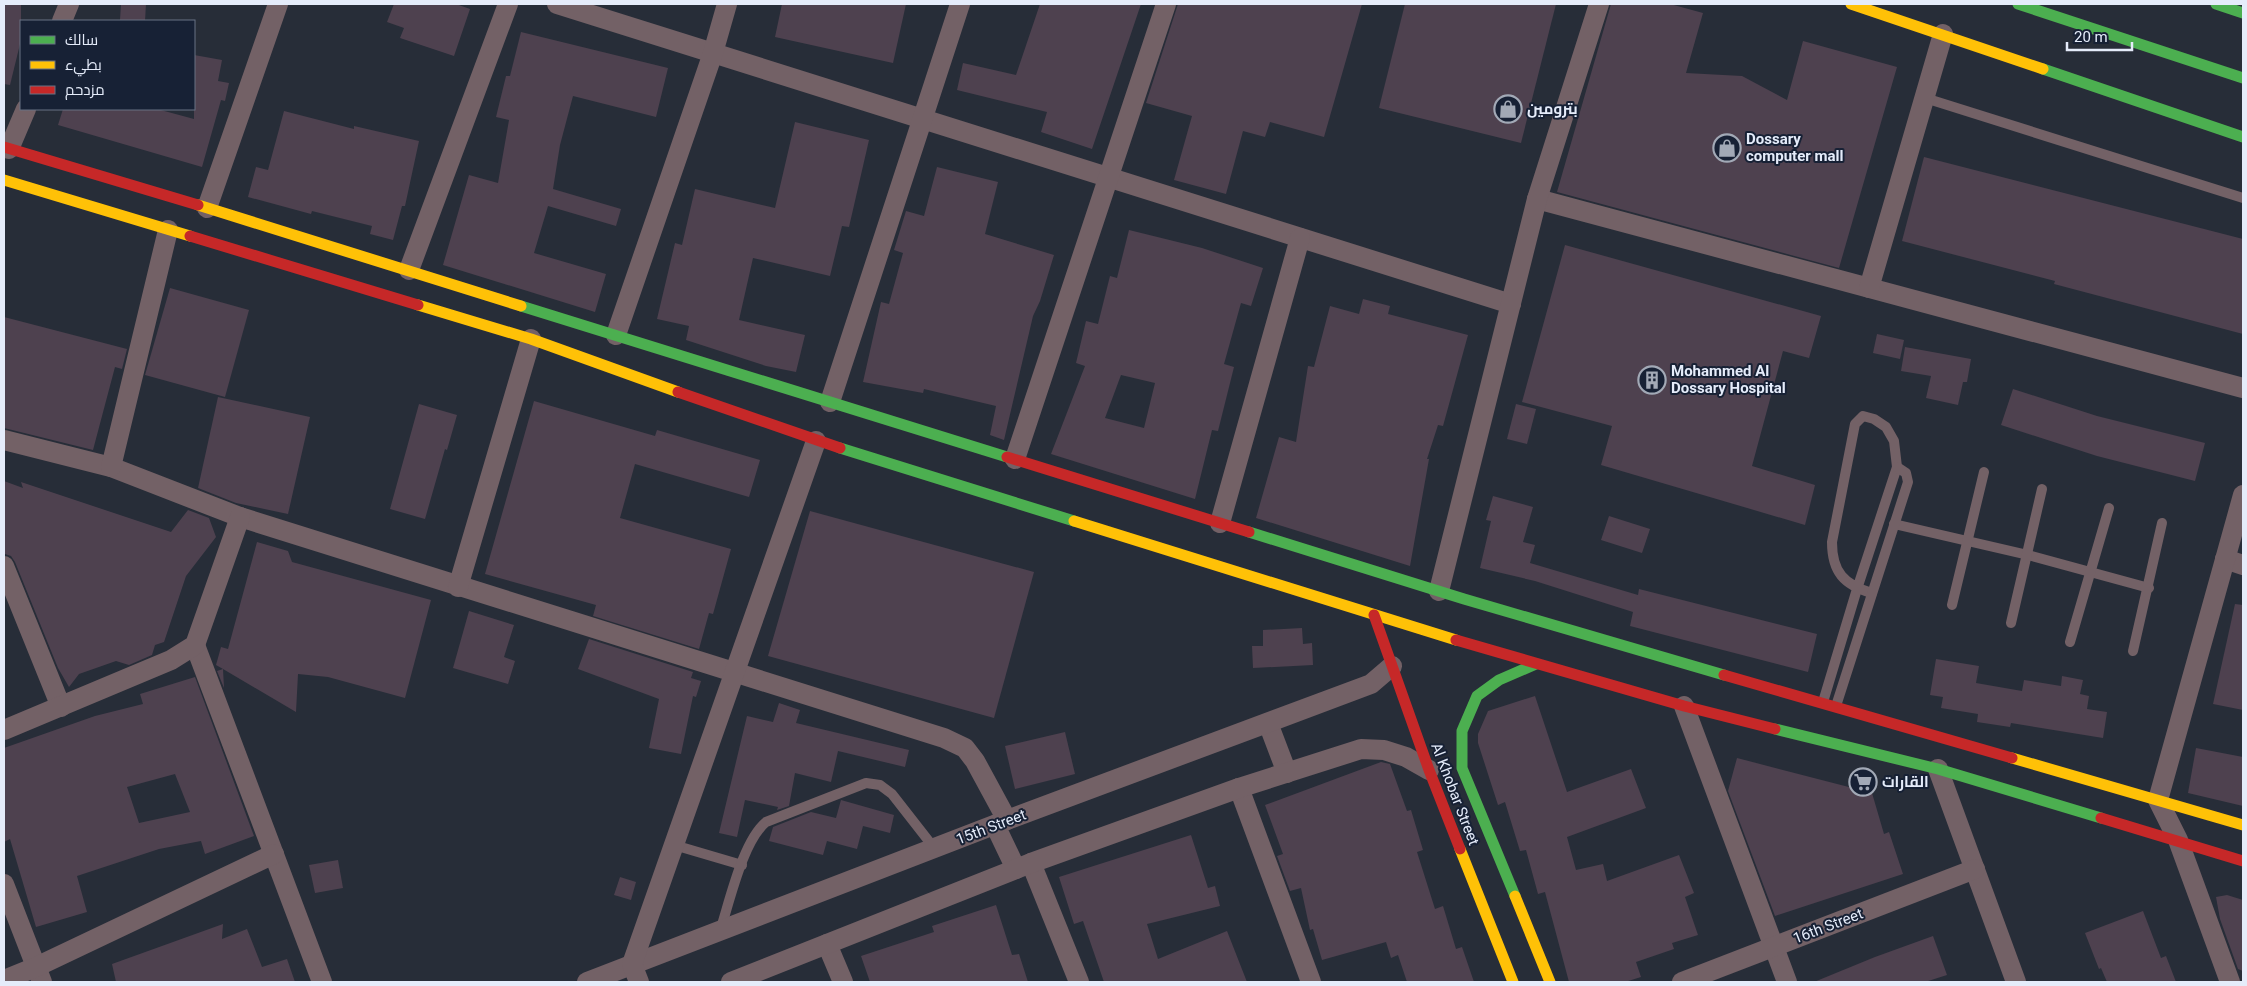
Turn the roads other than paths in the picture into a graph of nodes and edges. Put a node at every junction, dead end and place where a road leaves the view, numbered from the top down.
1 (69, 4) edge
2 (278, 4) edge
3 (508, 4) edge
4 (557, 4) edge
5 (727, 4) edge
6 (960, 4) edge
7 (1166, 4) edge
8 (1599, 4) edge
9 (1852, 4) edge
10 (2018, 4) edge
11 (2216, 4) edge
12 (2243, 13) edge
13 (62, 20) edge
14 (1943, 34) junction
15 (713, 53) junction
16 (2243, 78) edge
17 (1925, 98) junction
18 (25, 110) edge
19 (922, 119) junction
20 (2243, 137) edge
21 (6, 148) edge
22 (1107, 177) junction
23 (4, 180) edge
24 (2243, 198) edge
25 (1537, 199) junction
26 (207, 208) junction
27 (168, 230) junction
28 (1300, 238) junction
29 (409, 270) junction
30 (1870, 288) junction
31 (1511, 304) junction
32 (616, 335) junction
33 (531, 339) junction
34 (2243, 388) edge
35 (830, 402) junction
36 (4, 440) edge
37 (816, 441) junction
38 (1015, 459) junction
39 (111, 467) junction
40 (1897, 468) junction
41 (1984, 472) dead end
42 (2042, 489) dead end
43 (2243, 494) edge
44 (2109, 508) dead end
45 (240, 518) junction
46 (1220, 523) junction
47 (2162, 523) dead end
48 (1894, 524) junction
49 (1967, 542) junction
50 (2028, 555) junction
51 (2234, 562) edge
52 (4, 566) edge
53 (2090, 572) junction
54 (458, 586) junction
55 (2149, 588) junction
56 (1857, 589) junction
57 (1439, 591) junction
58 (1872, 593) junction
59 (1952, 605) dead end
60 (1374, 615) junction
61 (2011, 623) dead end
62 (2070, 642) dead end
63 (195, 645) junction
64 (2133, 651) dead end
65 (1536, 664) junction
66 (1392, 666) junction
67 (734, 672) junction
68 (1823, 703) junction
69 (1684, 706) junction
70 (61, 707) junction
71 (1836, 707) junction
72 (1268, 723) junction
73 (4, 730) edge
74 (1938, 769) junction
75 (1429, 770) junction
76 (1287, 773) junction
77 (1239, 788) junction
78 (2158, 800) junction
79 (1001, 823) junction
80 (2243, 824) edge
81 (2178, 840) junction
82 (674, 845) junction
83 (935, 848) junction
84 (274, 854) junction
85 (2243, 861) edge
86 (742, 865) junction
87 (1023, 866) junction
88 (1974, 869) junction
89 (4, 884) edge
90 (720, 931) junction
91 (827, 944) junction
92 (1774, 947) junction
93 (636, 973) edge
94 (39, 975) edge
95 (4, 980) edge
96 (322, 982) edge
97 (587, 982) edge
98 (731, 982) edge
99 (843, 982) edge
100 (1079, 982) edge
101 (1311, 982) edge
102 (1512, 982) edge
103 (1550, 982) edge
104 (1682, 982) edge
105 (1787, 982) edge
106 (2016, 982) edge
107 (2230, 982) edge

1 - 13 street
2 - 26 street
3 - 29 street
4 - 15 street
5 - 15 street
6 - 19 street
7 - 22 street
8 - 25 street
9 - 14 main road
10 - 16 main road
11 - 12 main road
14 - 17 street
14 - 20 main road
15 - 19 street
15 - 32 street
17 - 24 lane
17 - 30 street
18 - 21 street
19 - 22 street
19 - 35 street
21 - 26 main road
22 - 28 street
22 - 38 street
23 - 27 main road
25 - 30 street
25 - 31 street
26 - 29 main road
27 - 33 main road
27 - 39 street
28 - 31 street
28 - 46 street
29 - 32 main road
30 - 34 street
31 - 57 street
32 - 35 main road
33 - 37 main road
33 - 54 street
35 - 38 main road
36 - 39 street
37 - 60 main road
37 - 67 street
38 - 46 main road
39 - 45 street
40 - 48 lane
40 - 56 lane
40 - 56 lane
41 - 49 lane
42 - 50 lane
43 - 51 street
44 - 53 lane
45 - 54 street
45 - 63 street
46 - 57 main road
47 - 55 lane
48 - 49 lane
48 - 58 lane
49 - 50 lane
49 - 59 lane
50 - 53 lane
50 - 61 lane
51 - 78 street
52 - 70 street
53 - 55 lane
53 - 62 lane
54 - 67 street
55 - 64 lane
56 - 58 lane
56 - 68 lane
57 - 68 main road
58 - 71 lane
60 - 65 main road
60 - 66 main road, Al Khobar Street
63 - 70 street
63 - 84 street
65 - 69 main road
65 - 103 main road, Al Khobar Street
66 - 72 street, 15th Street
66 - 75 main road, Al Khobar Street
67 - 79 street
67 - 82 street
68 - 71 main road
69 - 74 main road
69 - 92 street
70 - 73 street
71 - 78 main road
72 - 76 street
72 - 79 street, 15th Street
74 - 81 main road
74 - 88 street
75 - 76 street
75 - 102 main road, Al Khobar Street
76 - 77 street
77 - 87 street
77 - 101 street
78 - 80 main road
78 - 81 street
79 - 83 street, 15th Street
79 - 87 street
81 - 85 main road
81 - 107 street
82 - 86 lane
82 - 93 street
83 - 86 lane
83 - 90 street, 15th Street
84 - 94 street
84 - 96 street
86 - 90 lane
87 - 91 street
87 - 100 street
88 - 92 street, 16th Street
88 - 106 street
89 - 94 street
90 - 93 street, 15th Street
91 - 98 street
91 - 99 street
92 - 104 street, 16th Street
92 - 105 street
93 - 97 street, 15th Street
94 - 95 street

